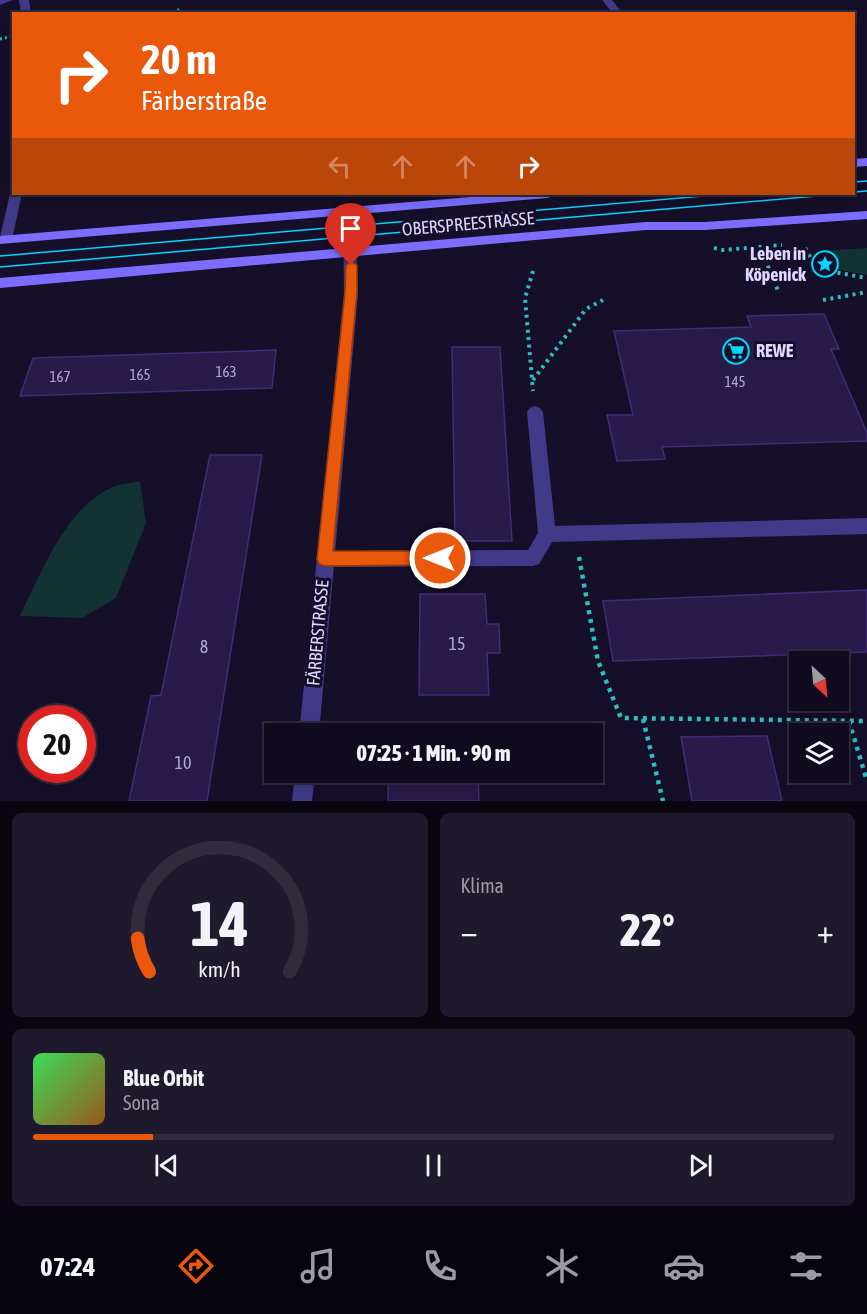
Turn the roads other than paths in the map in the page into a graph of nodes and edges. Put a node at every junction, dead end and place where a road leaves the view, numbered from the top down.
1 (8, 0) edge
2 (607, 0) edge
3 (0, 2) edge
4 (617, 12) edge
5 (16, 195) edge
6 (536, 195) edge
7 (350, 210) junction
8 (867, 215) edge
9 (3, 240) edge
10 (352, 252) junction
11 (0, 283) edge
12 (535, 412) road end
13 (867, 526) edge
14 (547, 534) junction
15 (325, 559) junction
16 (310, 723) edge
17 (304, 783) edge
18 (302, 801) edge

1 - 3 street
2 - 4 street
5 - 9 street
6 - 7 main road, OBERSPREESTRASSE
7 - 9 main road, OBERSPREESTRASSE
7 - 10 street, FÄRBERSTRASSE
8 - 10 main road, OBERSPREESTRASSE
10 - 11 main road, OBERSPREESTRASSE
10 - 15 street, FÄRBERSTRASSE
12 - 14 street
13 - 14 street
14 - 15 street
15 - 16 street, FÄRBERSTRASSE
17 - 18 street

